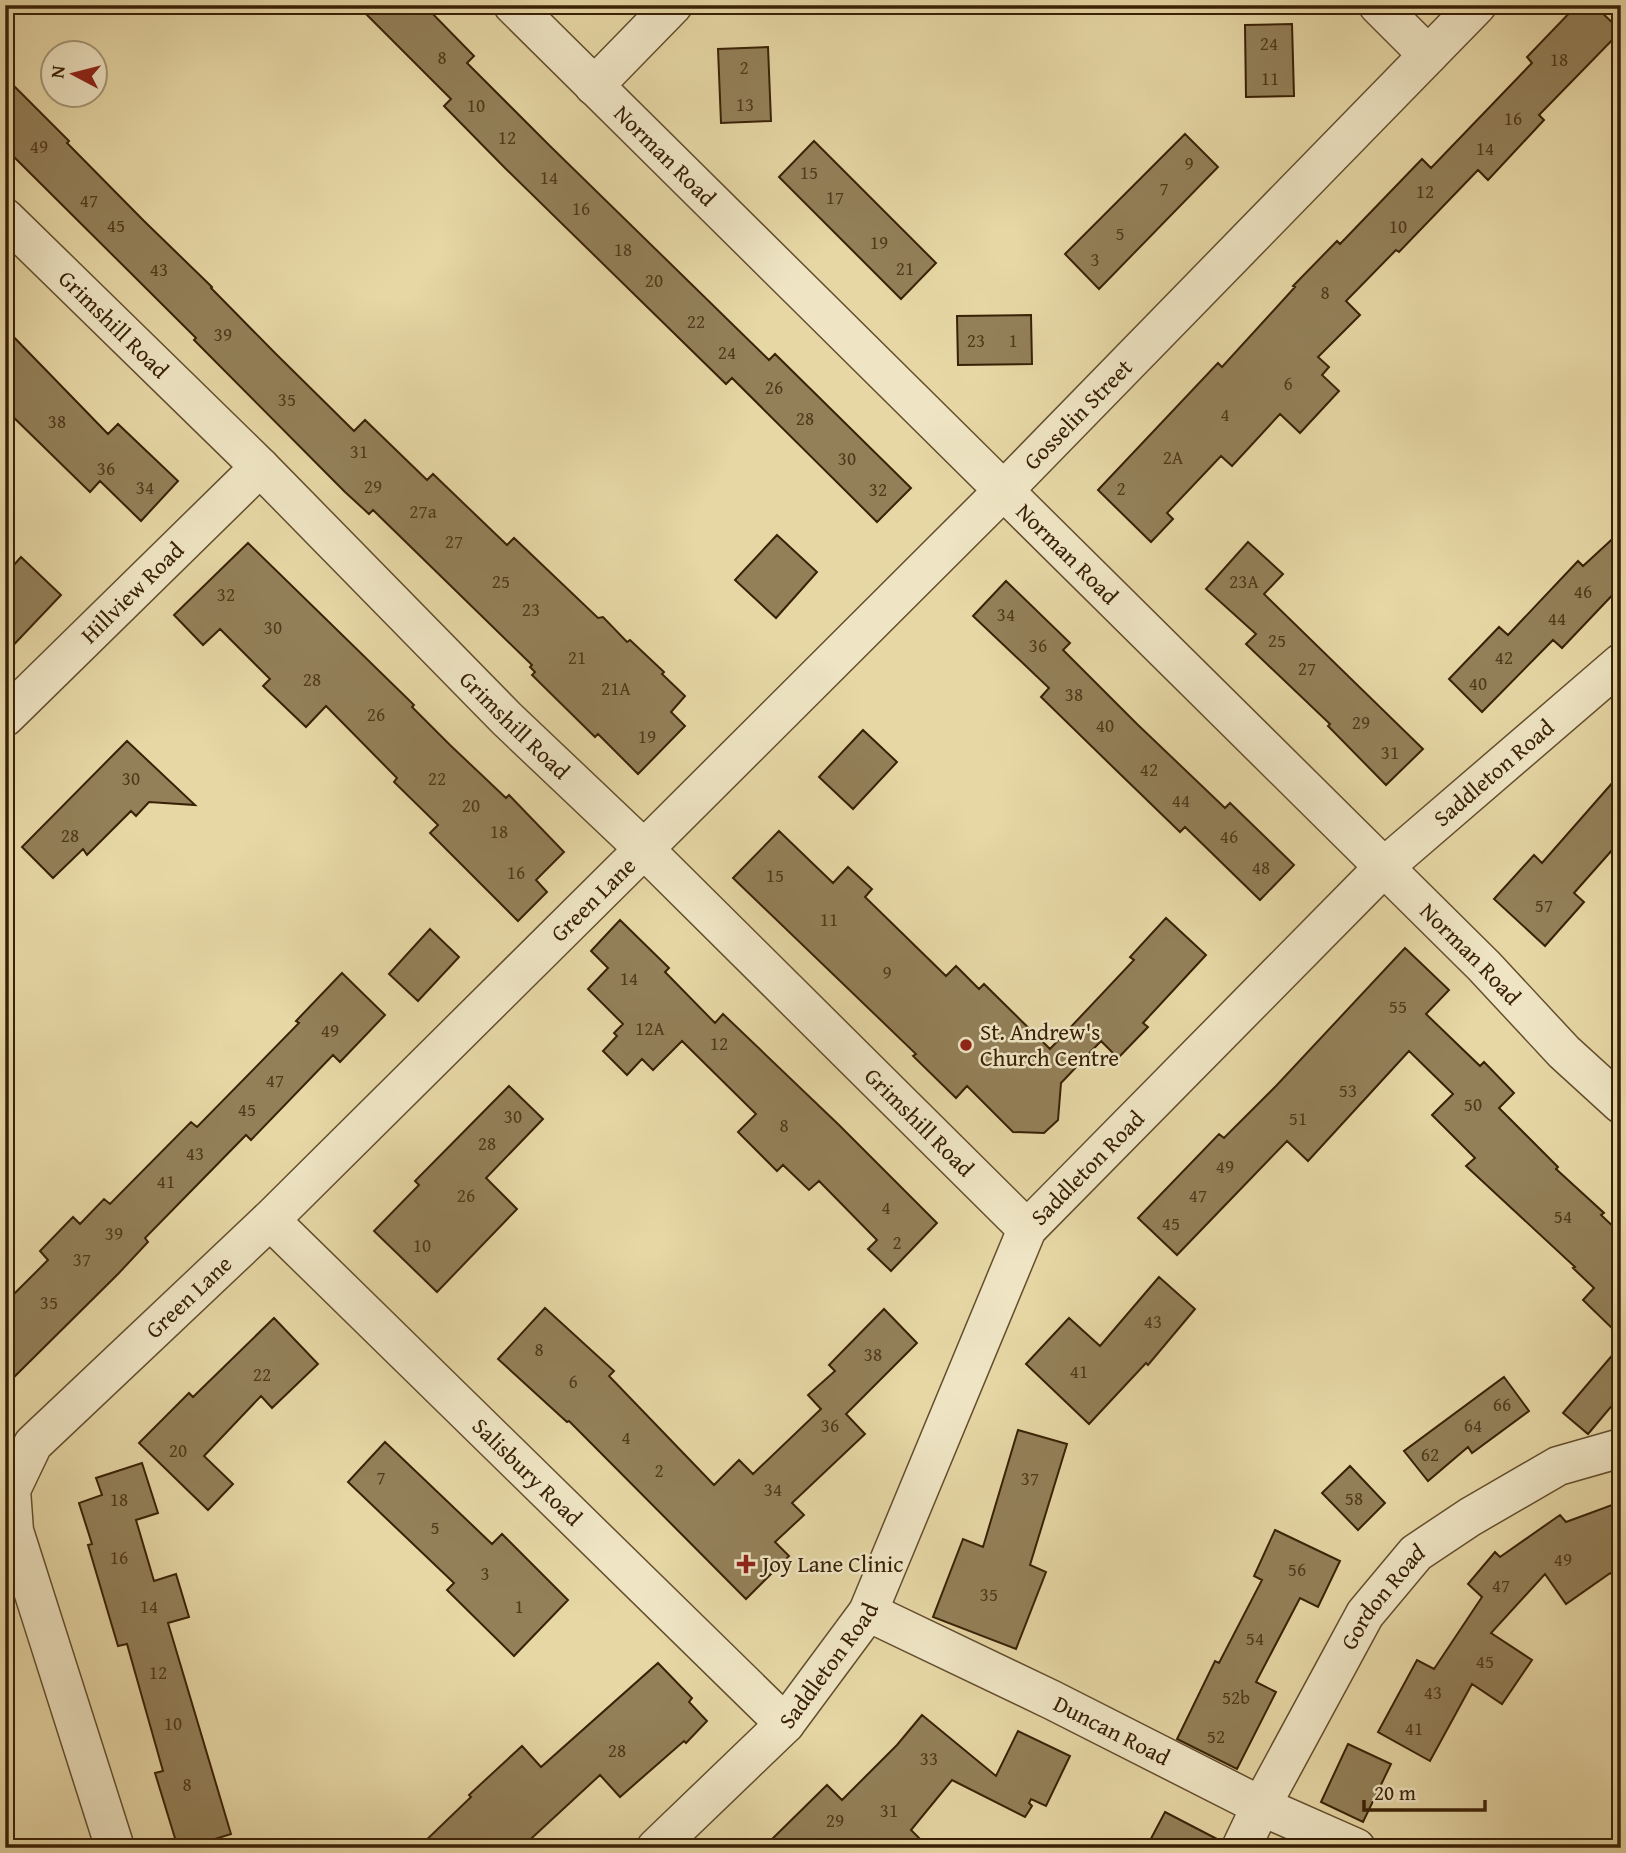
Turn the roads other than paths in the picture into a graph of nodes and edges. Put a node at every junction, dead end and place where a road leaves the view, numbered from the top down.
1 (513, 5) edge
2 (673, 5) edge
3 (1378, 5) edge
4 (1477, 5) edge
5 (1428, 55) junction
6 (594, 86) junction
7 (5, 218) edge
8 (260, 467) junction
9 (1004, 490) junction
10 (1621, 663) edge
11 (5, 717) edge
12 (644, 849) junction
13 (1384, 867) junction
14 (1621, 1104) edge
15 (270, 1220) junction
16 (1027, 1229) junction
17 (1621, 1448) edge
18 (868, 1612) junction
19 (785, 1724) junction
20 (1261, 1806) junction
21 (115, 1848) edge
22 (656, 1848) edge
23 (1241, 1848) edge
24 (1356, 1848) edge

1 - 6 street, Norman Road
2 - 6 street
3 - 5 street
4 - 5 street, Gosselin Street
5 - 9 street, Gosselin Street
6 - 9 street, Norman Road
7 - 8 street, Grimshill Road
8 - 11 street, Hillview Road
8 - 12 street, Grimshill Road
9 - 12 street, Gosselin Street
9 - 13 street, Norman Road
10 - 13 street, Saddleton Road
12 - 15 street, Green Lane
12 - 16 street, Grimshill Road
13 - 14 street, Norman Road
13 - 16 street, Saddleton Road
15 - 19 street, Salisbury Road
15 - 21 street, Green Lane
16 - 18 street, Saddleton Road
17 - 20 street, Gordon Road
18 - 19 street, Saddleton Road
18 - 20 street, Duncan Road
19 - 22 street, Saddleton Road
20 - 23 street, Gordon Road
20 - 24 street, Duncan Road

